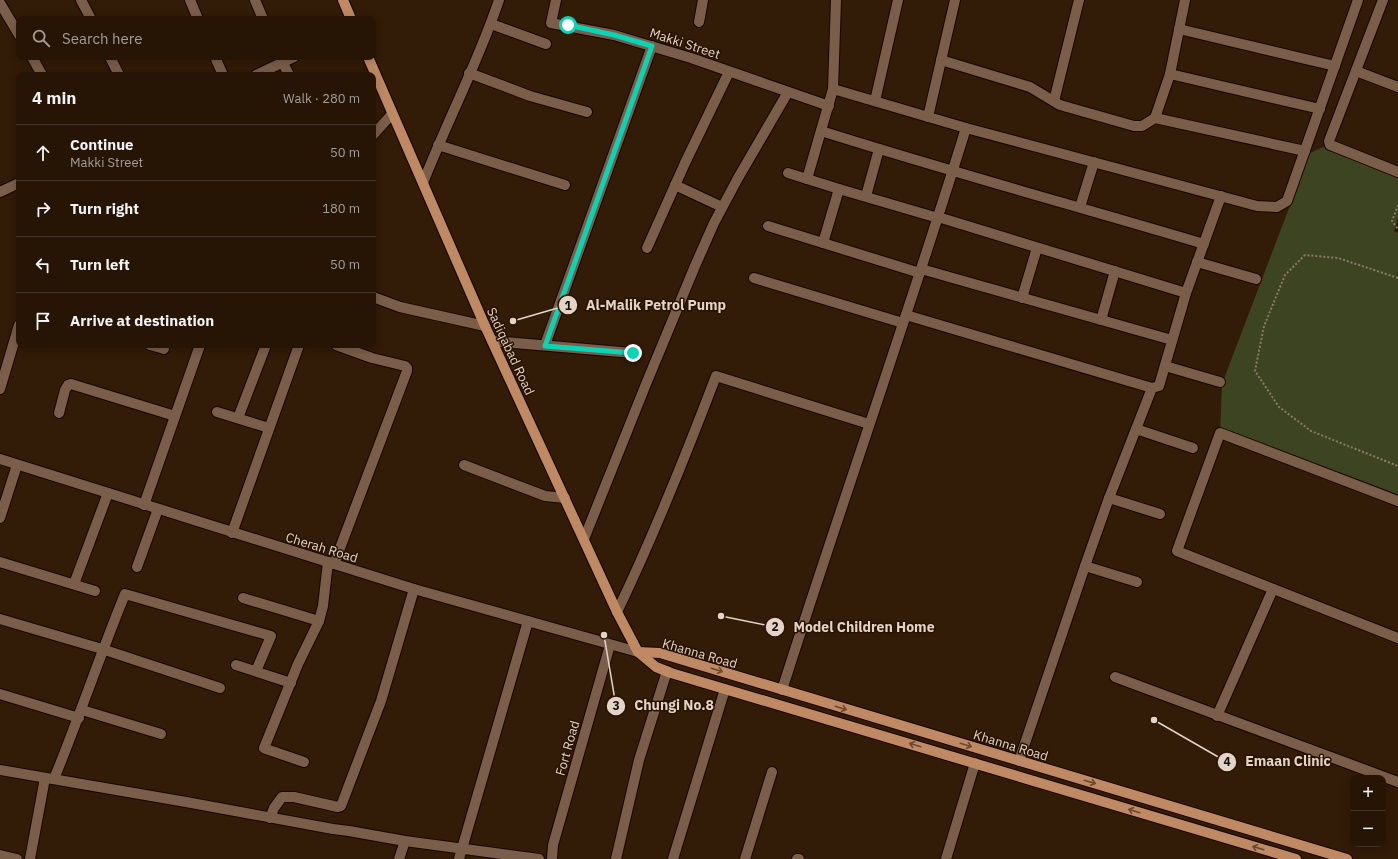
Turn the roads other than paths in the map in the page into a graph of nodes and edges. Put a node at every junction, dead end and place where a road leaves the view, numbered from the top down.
1 (81, 0) edge
2 (190, 0) edge
3 (254, 0) edge
4 (343, 0) edge
5 (499, 0) edge
6 (556, 0) edge
7 (703, 0) edge
8 (836, 0) edge
9 (898, 0) edge
10 (955, 0) edge
11 (1079, 0) edge
12 (1185, 0) edge
13 (1358, 0) edge
14 (1383, 0) edge
15 (0, 3) edge
16 (89, 16) edge
17 (197, 16) edge
18 (262, 16) edge
19 (350, 16) edge
20 (699, 22) dead end
21 (491, 24) junction
22 (1179, 29) junction
23 (16, 30) edge
24 (546, 44) dead end
25 (652, 46) junction
26 (34, 60) edge
27 (112, 60) edge
28 (216, 60) edge
29 (279, 60) edge
30 (282, 60) edge
31 (369, 60) edge
32 (941, 60) junction
33 (1335, 66) junction
34 (1356, 71) junction
35 (40, 72) edge
36 (118, 72) edge
37 (222, 72) edge
38 (261, 72) edge
39 (288, 72) edge
40 (374, 72) edge
41 (729, 72) junction
42 (469, 73) junction
43 (1170, 74) junction
44 (376, 76) edge
45 (1398, 87) edge
46 (833, 89) junction
47 (788, 92) junction
48 (875, 101) junction
49 (1054, 101) junction
50 (829, 106) junction
51 (1320, 108) junction
52 (587, 112) dead end
53 (392, 114) junction
54 (928, 117) junction
55 (1155, 118) junction
56 (966, 128) junction
57 (821, 131) junction
58 (376, 132) edge
59 (438, 145) junction
60 (879, 149) junction
61 (1305, 151) junction
62 (1094, 162) junction
63 (953, 171) junction
64 (1398, 172) edge
65 (788, 173) dead end
66 (807, 180) junction
67 (422, 183) junction
68 (16, 184) edge
69 (565, 185) dead end
70 (675, 185) junction
71 (839, 190) junction
72 (0, 192) edge
73 (866, 196) junction
74 (1221, 196) junction
75 (722, 207) junction
76 (1080, 207) junction
77 (938, 217) junction
78 (768, 226) dead end
79 (824, 243) junction
80 (1204, 244) junction
81 (647, 248) dead end
82 (1037, 248) junction
83 (1198, 262) junction
84 (920, 271) junction
85 (1115, 272) junction
86 (754, 278) dead end
87 (1256, 279) dead end
88 (1186, 293) junction
89 (1022, 298) junction
90 (376, 299) edge
91 (904, 319) junction
92 (1102, 320) junction
93 (485, 326) junction
94 (16, 335) edge
95 (1172, 340) junction
96 (492, 341) junction
97 (545, 346) junction
98 (199, 348) edge
99 (265, 348) edge
100 (298, 348) edge
101 (344, 348) edge
102 (633, 353) dead end
103 (1165, 366) junction
104 (1220, 382) dead end
105 (1152, 388) junction
106 (0, 389) edge
107 (217, 412) dead end
108 (59, 413) dead end
109 (175, 416) junction
110 (238, 418) junction
111 (869, 424) junction
112 (269, 428) junction
113 (1136, 429) junction
114 (1193, 448) dead end
115 (0, 459) edge
116 (17, 465) junction
117 (464, 465) dead end
118 (108, 493) junction
119 (565, 498) junction
120 (1109, 498) junction
121 (1398, 501) edge
122 (144, 505) junction
123 (158, 509) junction
124 (1160, 514) dead end
125 (0, 518) edge
126 (232, 533) junction
127 (584, 539) junction
128 (0, 562) edge
129 (331, 563) junction
130 (1085, 566) junction
131 (137, 567) dead end
132 (1137, 582) dead end
133 (74, 584) junction
134 (414, 589) junction
135 (1273, 589) junction
136 (95, 591) dead end
137 (243, 598) dead end
138 (617, 612) junction
139 (0, 619) edge
140 (319, 621) junction
141 (528, 621) junction
142 (1398, 638) edge
143 (610, 645) junction
144 (102, 649) junction
145 (638, 652) junction
146 (236, 665) dead end
147 (256, 671) junction
148 (667, 671) junction
149 (1115, 677) dead end
150 (290, 682) junction
151 (220, 688) dead end
152 (725, 689) junction
153 (782, 690) junction
154 (0, 694) edge
155 (778, 705) junction
156 (80, 714) junction
157 (1217, 716) junction
158 (161, 734) dead end
159 (1019, 761) junction
160 (304, 762) dead end
161 (974, 763) junction
162 (0, 770) edge
163 (772, 772) dead end
164 (1014, 775) junction
165 (50, 778) junction
166 (1398, 782) edge
167 (270, 818) junction
168 (405, 841) junction
169 (463, 849) junction
170 (0, 855) edge
171 (1327, 856) edge
172 (17, 859) edge
173 (30, 859) edge
174 (399, 859) edge
175 (459, 859) edge
176 (539, 859) edge
177 (552, 859) edge
178 (616, 859) edge
179 (674, 859) edge
180 (745, 859) edge
181 (946, 859) edge
182 (1296, 859) edge
183 (1347, 859) edge

1 - 16 street
2 - 17 street
3 - 18 street
4 - 19 main road
5 - 21 street
6 - 25 street, Makki Street
7 - 20 street
8 - 46 street
9 - 48 street
10 - 32 street
11 - 49 street
12 - 22 street
13 - 33 street
14 - 34 street
15 - 23 street
21 - 24 street
21 - 42 street
22 - 33 street
22 - 43 street
25 - 41 street, Makki Street
25 - 97 street
26 - 35 street
27 - 36 street
28 - 37 street
29 - 38 street
30 - 39 street
31 - 40 main road, Sadiqabad Road
32 - 49 street
32 - 54 street
33 - 51 street
34 - 45 street
34 - 64 street
41 - 47 street, Makki Street
41 - 70 street
42 - 52 street
42 - 59 street
43 - 51 street
43 - 55 street
44 - 53 main road, Sadiqabad Road
46 - 48 street
46 - 50 street
47 - 50 street, Makki Street
47 - 75 street
48 - 54 street
49 - 55 street
50 - 57 street
51 - 61 street
53 - 58 street
53 - 67 main road, Sadiqabad Road
54 - 56 street
55 - 61 street
56 - 62 street
56 - 63 street
57 - 60 street
57 - 66 street
59 - 67 street
59 - 69 street
60 - 63 street
60 - 73 street
61 - 74 street
62 - 74 street
62 - 76 street
63 - 76 street
63 - 77 street
65 - 66 street
66 - 71 street
67 - 93 main road, Sadiqabad Road
68 - 72 street
70 - 75 street
70 - 81 street
71 - 73 street
71 - 79 street
73 - 77 street
74 - 80 street
75 - 127 street
76 - 80 street
77 - 82 street
77 - 84 street
78 - 79 street
79 - 84 street
80 - 83 street
82 - 85 street
82 - 89 street
83 - 87 street
83 - 88 street
84 - 89 street
84 - 91 street
85 - 88 street
85 - 92 street
86 - 91 street
88 - 95 street
89 - 92 street
90 - 93 street
91 - 105 street
91 - 111 street
92 - 95 street
93 - 96 main road, Sadiqabad Road
94 - 106 street
95 - 103 street
96 - 97 street
96 - 119 main road, Sadiqabad Road
97 - 102 street
98 - 109 street
99 - 110 street
100 - 112 street
101 - 129 street
103 - 104 street
103 - 105 street
105 - 113 street
107 - 110 street
108 - 109 street
109 - 122 street
110 - 112 street
111 - 138 street
111 - 153 street
112 - 126 street
113 - 114 street
113 - 120 street
115 - 116 street, Cherah Road
116 - 118 street, Cherah Road
116 - 125 street
117 - 119 street
118 - 122 street, Cherah Road
118 - 133 street
119 - 127 main road, Sadiqabad Road
120 - 124 street
120 - 130 street
121 - 135 street
122 - 123 street, Cherah Road
123 - 126 street, Cherah Road
123 - 131 street
126 - 129 street, Cherah Road
127 - 138 main road, Sadiqabad Road
128 - 133 street
129 - 134 street, Cherah Road
129 - 140 street
130 - 132 street
130 - 159 street
133 - 136 street
134 - 141 street, Cherah Road
134 - 167 street
135 - 142 street
135 - 157 street
137 - 140 street
138 - 145 main road, Sadiqabad Road
139 - 144 street
140 - 150 street
141 - 143 street, Cherah Road
141 - 169 street
143 - 145 street, Cherah Road
143 - 177 street, Fort Road
144 - 147 street
144 - 151 street
144 - 156 street
145 - 148 main road, Khanna Road
145 -> 153 main road, Khanna Road
146 - 147 street
147 - 150 street
148 - 152 main road, Khanna Road
148 - 178 street
149 - 157 street
150 - 160 street
152 - 155 main road, Khanna Road
152 - 179 street
153 - 155 main road
153 -> 159 main road, Khanna Road
154 - 156 street
161 -> 155 main road, Khanna Road
156 - 158 street
156 - 165 street
157 - 166 street
159 - 164 main road
159 -> 171 main road, Khanna Road
161 - 164 main road, Khanna Road
161 - 181 street
162 - 165 street
163 - 180 street
182 -> 164 main road, Khanna Road
165 - 167 street
165 - 173 street
167 - 168 street
168 - 169 street
168 - 174 street
169 - 175 street
169 - 176 street
170 - 172 street
171 - 183 main road, Khanna Road

